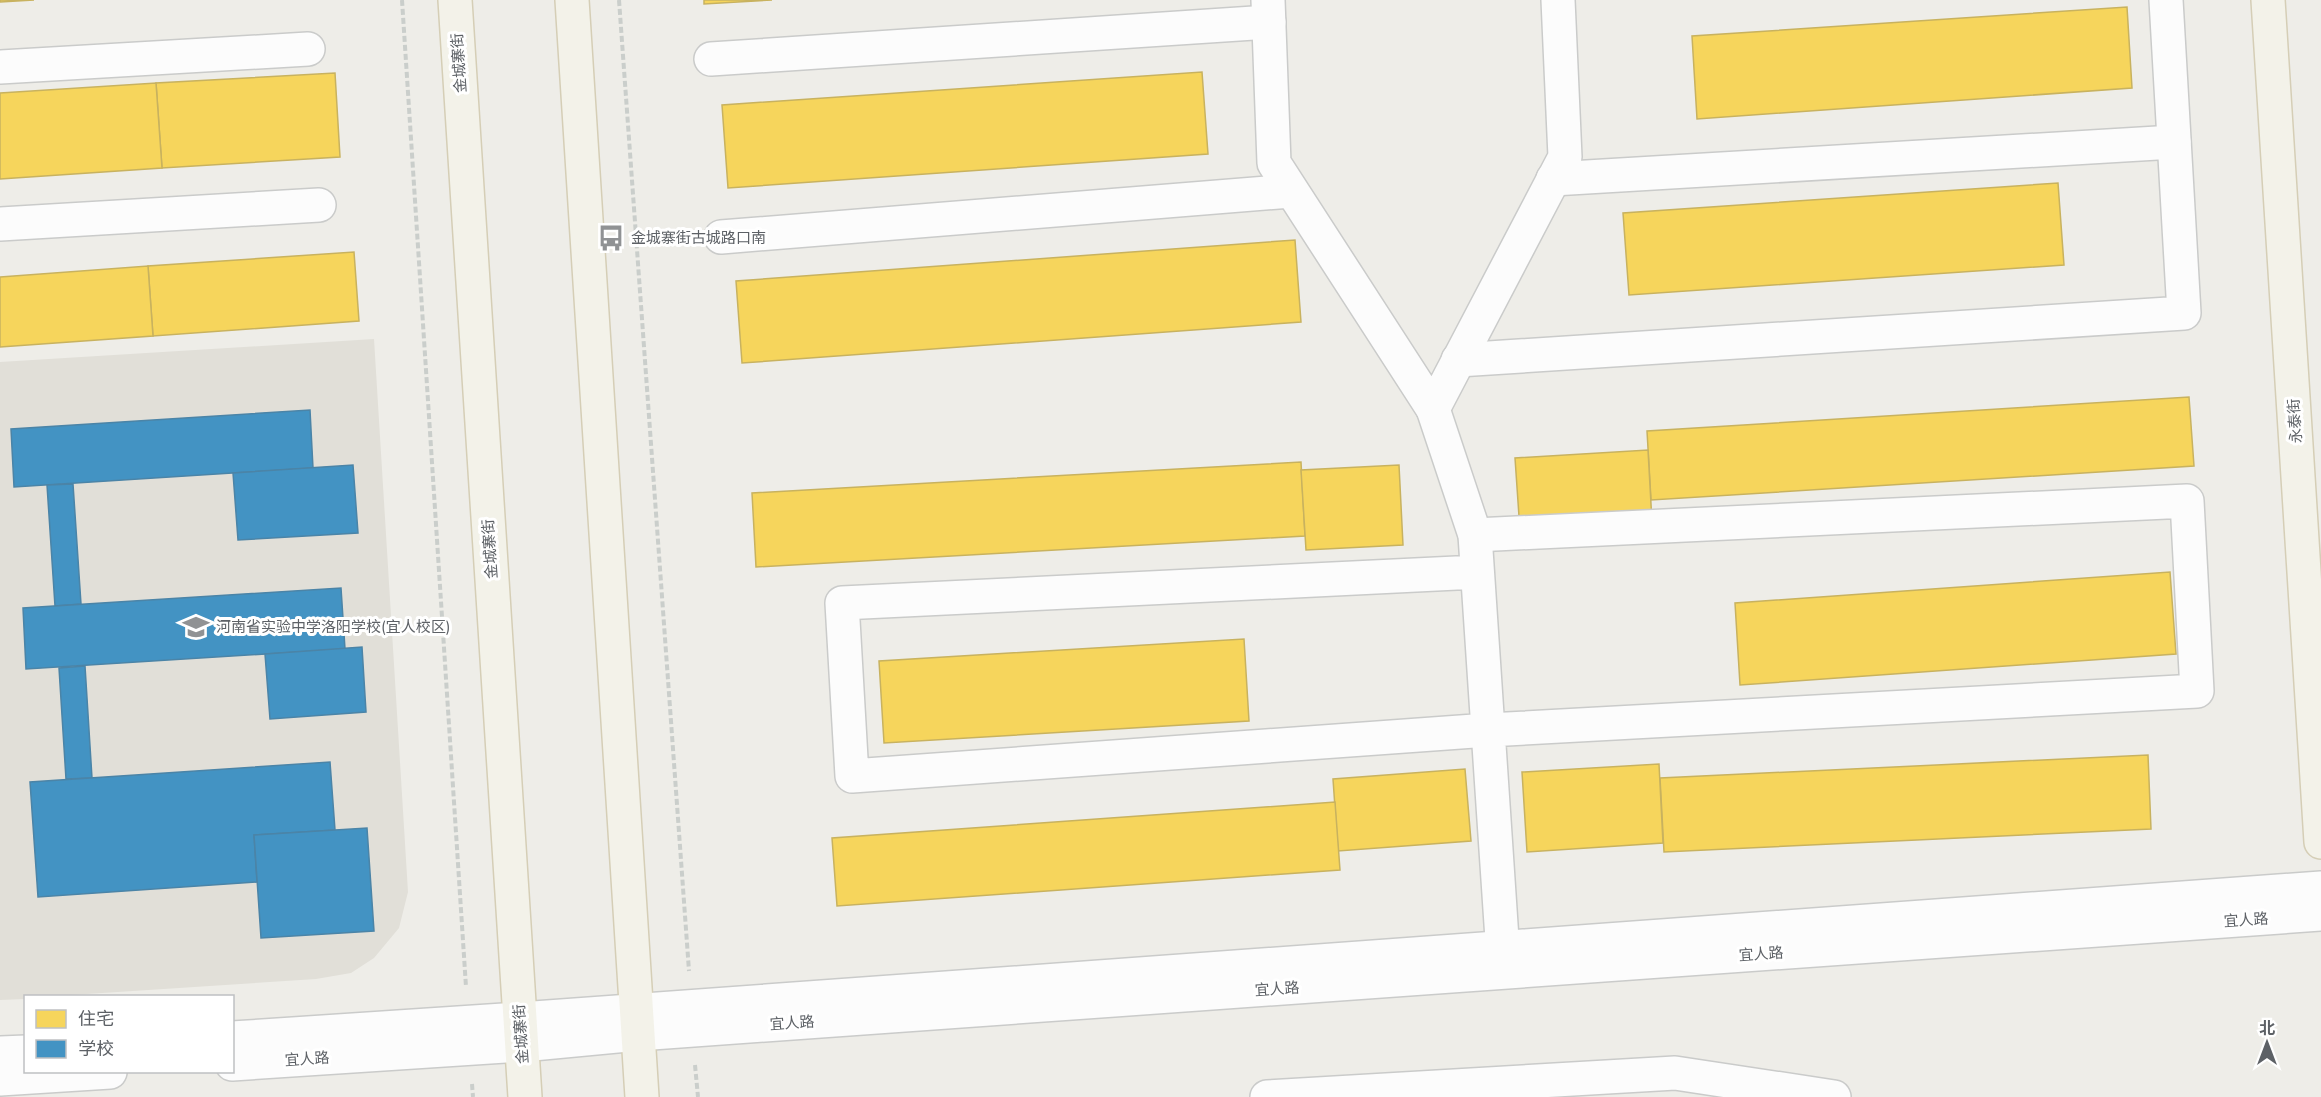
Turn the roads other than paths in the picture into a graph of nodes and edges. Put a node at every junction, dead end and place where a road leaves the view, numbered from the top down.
1 (455, 0) edge
2 (572, 0) edge
3 (1558, 0) edge
4 (2166, 0) edge
5 (2268, 0) edge
6 (2285, 0) edge
7 (1268, 11) edge
8 (308, 49) dead end
9 (711, 59) dead end
10 (0, 68) edge
11 (2174, 142) junction
12 (1554, 179) junction
13 (1292, 191) junction
14 (319, 205) dead end
15 (0, 224) edge
16 (721, 237) dead end
17 (1458, 360) junction
18 (1433, 409) junction
19 (2321, 509) edge
20 (1475, 535) junction
21 (1478, 572) junction
22 (1488, 730) junction
23 (2321, 842) edge
24 (2321, 888) edge
25 (2321, 914) edge
26 (1503, 960) junction
27 (637, 1022) junction
28 (521, 1032) junction
29 (469, 1035) junction
30 (234, 1038) edge
31 (24, 1052) edge
32 (0, 1053) edge
33 (234, 1064) edge
34 (83, 1073) edge
35 (0, 1079) edge
36 (1485, 1090) edge
37 (525, 1097) edge
38 (642, 1097) edge
39 (1268, 1097) edge
40 (1834, 1097) edge

1 - 28 main road, 金城寨街
2 - 27 main road
3 - 12 street
4 - 11 street
5 - 23 main road, 永泰街
6 - 19 main road, 永泰街
7 - 9 street
7 - 13 street
8 - 10 street
11 - 12 street
11 - 17 street
12 - 17 street
13 - 16 street
13 - 18 street
14 - 15 street
17 - 18 street
18 - 20 street
20 - 21 street
20 - 22 street
21 - 22 street
21 - 22 street
22 - 26 street
24 - 26 street, 宜人路
25 - 26 street, 宜人路
26 - 27 street, 宜人路
27 - 28 street, 宜人路
27 - 38 main road
28 - 29 street, 宜人路
28 - 37 main road, 金城寨街
29 - 30 street, 宜人路
29 - 33 street, 宜人路
31 - 32 street
34 - 35 street
36 - 39 street
36 - 40 street

